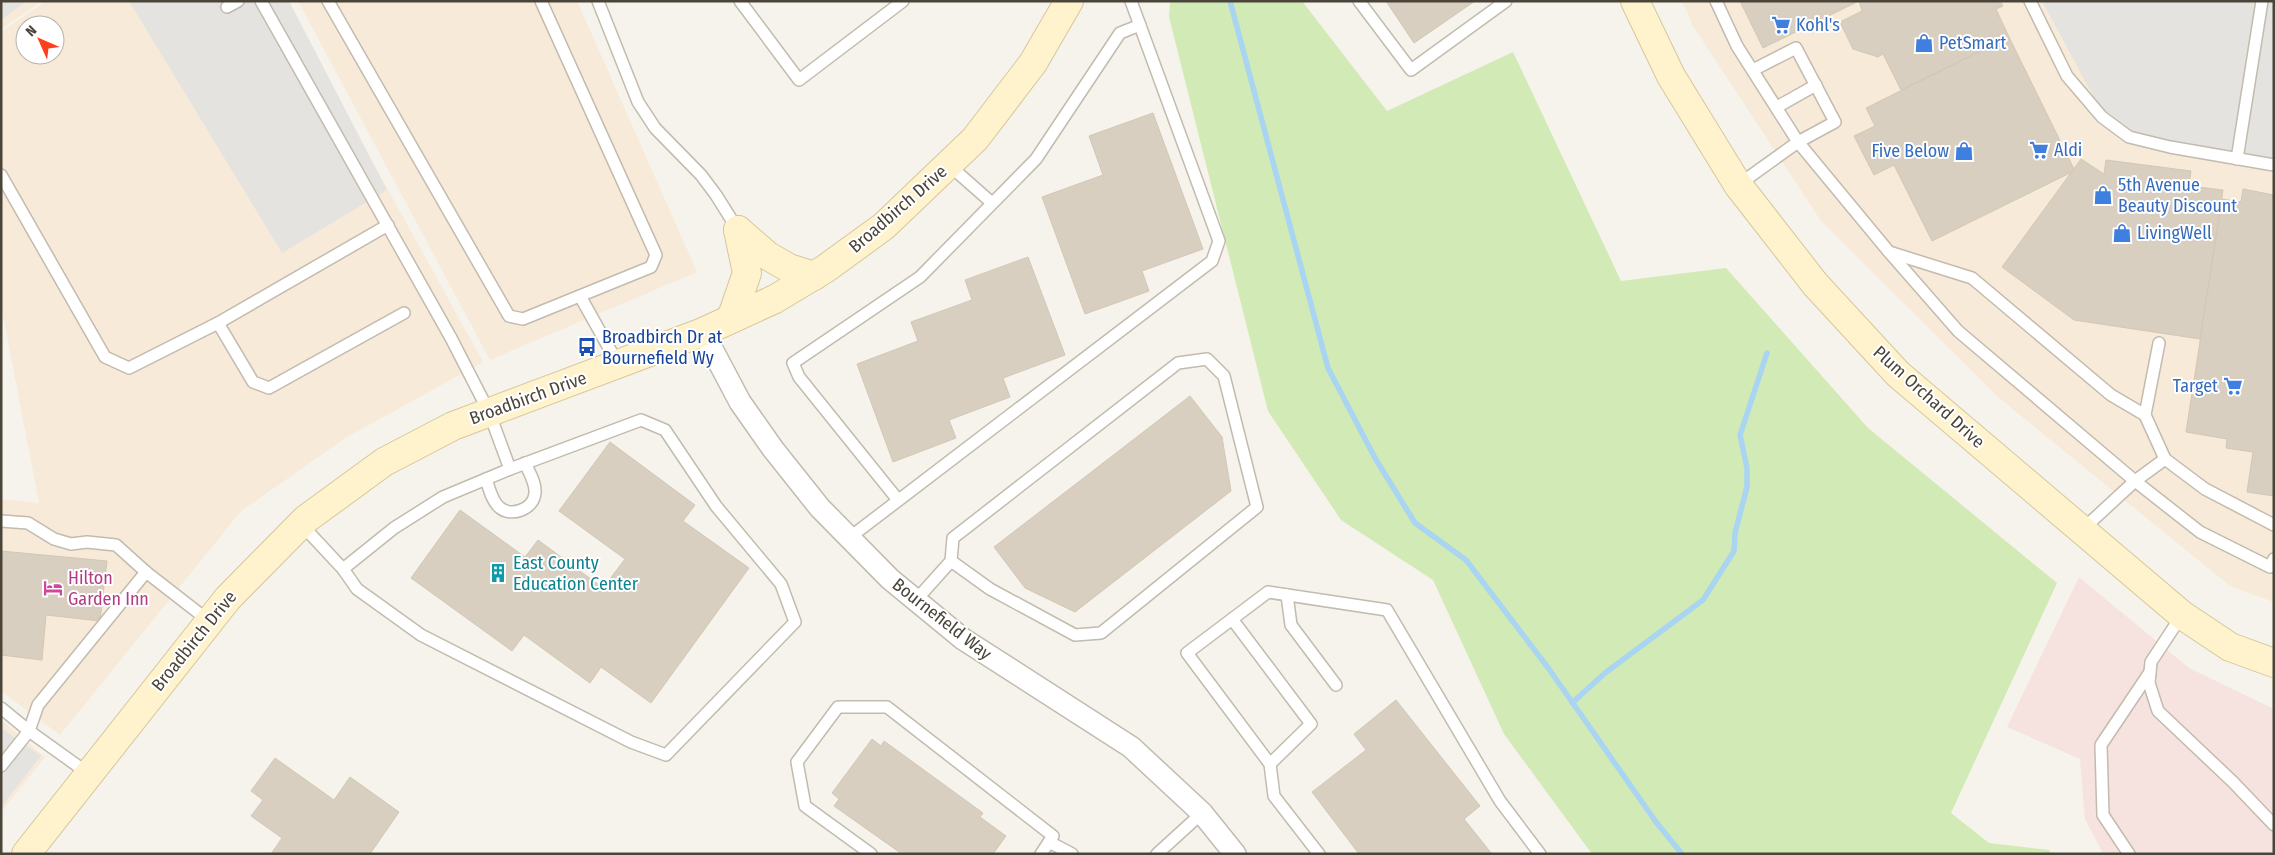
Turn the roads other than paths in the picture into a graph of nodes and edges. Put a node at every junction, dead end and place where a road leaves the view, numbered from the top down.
1 (261, 1) edge
2 (328, 1) edge
3 (541, 1) edge
4 (598, 1) edge
5 (740, 1) edge
6 (903, 1) edge
7 (1069, 1) edge
8 (1131, 1) edge
9 (1359, 1) edge
10 (1506, 1) edge
11 (1635, 1) edge
12 (1716, 1) edge
13 (2030, 1) edge
14 (2262, 1) edge
15 (1140, 25) junction
16 (1753, 70) junction
17 (1816, 86) junction
18 (1777, 108) junction
19 (1798, 142) junction
20 (2237, 159) junction
21 (949, 165) junction
22 (2274, 165) edge
23 (1, 175) edge
24 (1738, 185) junction
25 (992, 203) junction
26 (388, 225) junction
27 (738, 230) junction
28 (1889, 252) junction
29 (814, 276) junction
30 (580, 296) junction
31 (404, 313) dead end
32 (731, 319) junction
33 (218, 323) junction
34 (703, 332) junction
35 (2159, 343) dead end
36 (618, 364) junction
37 (489, 412) junction
38 (2145, 415) junction
39 (2165, 459) junction
40 (526, 463) junction
41 (510, 469) junction
42 (486, 479) junction
43 (2135, 480) junction
44 (898, 500) junction
45 (1, 521) edge
46 (302, 524) junction
47 (2274, 525) edge
48 (2082, 530) junction
49 (849, 538) junction
50 (2274, 559) edge
51 (951, 561) junction
52 (343, 569) junction
53 (146, 572) junction
54 (1287, 595) junction
55 (916, 600) junction
56 (2182, 615) junction
57 (1232, 619) junction
58 (210, 621) junction
59 (2274, 663) edge
60 (2151, 671) junction
61 (1336, 685) dead end
62 (1, 708) edge
63 (30, 731) junction
64 (1270, 764) junction
65 (1, 766) edge
66 (89, 774) junction
67 (1202, 814) junction
68 (2274, 825) edge
69 (1049, 842) junction
70 (26, 854) edge
71 (871, 854) edge
72 (1041, 854) edge
73 (1072, 854) edge
74 (1156, 854) edge
75 (1234, 854) edge
76 (1319, 854) edge
77 (1540, 854) edge
78 (2130, 854) edge

1 - 26 lane
2 - 30 lane
3 - 30 lane
4 - 27 lane
5 - 6 lane
7 - 21 street, Broadbirch Drive
8 - 15 lane
9 - 10 lane
11 - 24 street, Plum Orchard Drive
12 - 16 lane
13 - 20 lane
14 - 20 lane
15 - 25 lane
15 - 44 lane
16 - 17 lane
16 - 18 lane
17 - 18 lane
17 - 19 lane
18 - 19 lane
19 - 24 lane
19 - 28 lane
20 - 22 lane
21 - 25 lane
21 - 29 street, Broadbirch Drive
23 - 33 lane
24 - 48 street, Plum Orchard Drive
25 - 44 lane
26 - 33 lane
26 - 37 lane
27 - 29 street
27 - 32 street
28 - 38 lane
28 - 43 lane
29 - 32 street, Broadbirch Drive
30 - 36 lane
31 - 33 lane
32 - 34 street, Broadbirch Drive
34 - 36 street, Broadbirch Drive
34 - 49 street, Bournefield Way
35 - 38 lane
36 - 37 street, Broadbirch Drive
37 - 41 lane
37 - 46 street, Broadbirch Drive
38 - 39 lane
39 - 43 lane
39 - 47 lane
40 - 41 lane
40 - 42 lane
40 - 52 lane
41 - 42 lane
42 - 52 lane
43 - 48 lane
43 - 50 lane
44 - 49 lane
45 - 53 lane
46 - 52 lane
46 - 58 street, Broadbirch Drive
48 - 56 street, Plum Orchard Drive
49 - 55 street, Bournefield Way
51 - 51 lane
51 - 55 lane
53 - 58 lane
53 - 63 lane
54 - 57 lane
54 - 61 lane
54 - 77 lane
55 - 67 street, Bournefield Way
56 - 59 street, Plum Orchard Drive
56 - 60 lane
57 - 64 lane
57 - 64 lane
58 - 66 street, Broadbirch Drive
60 - 68 lane
60 - 78 lane
62 - 63 lane
63 - 65 lane
63 - 66 lane
64 - 76 lane
66 - 70 street, Broadbirch Drive
67 - 74 lane
67 - 75 street, Bournefield Way
69 - 71 lane
69 - 72 lane
69 - 73 lane

